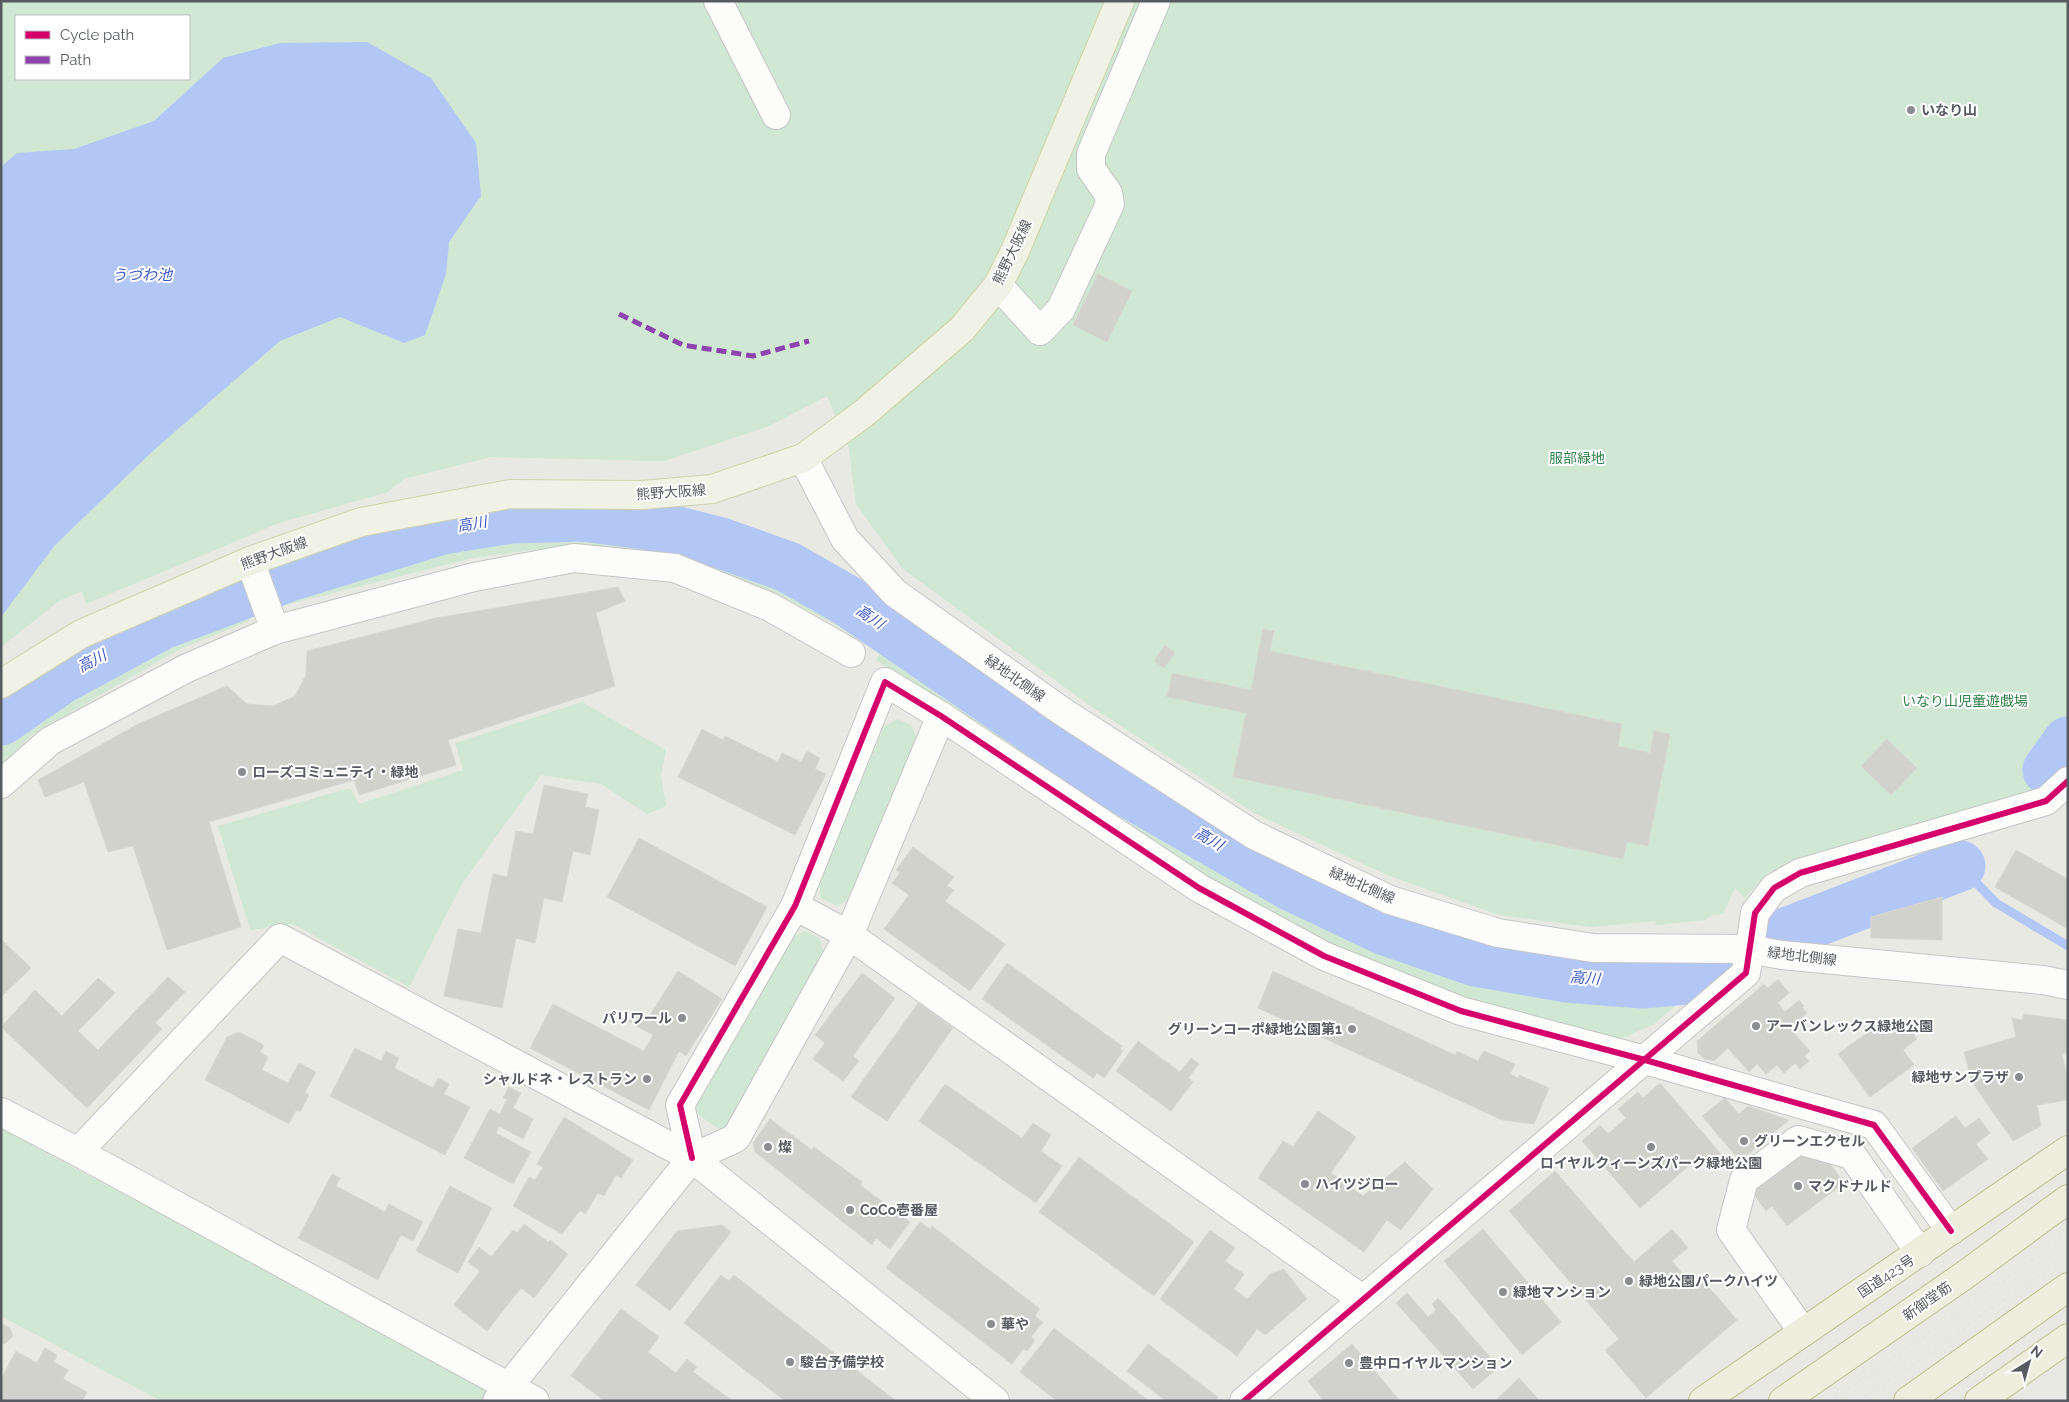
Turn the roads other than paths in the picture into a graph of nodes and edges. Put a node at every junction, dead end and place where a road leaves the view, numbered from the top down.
1 (718, 1) edge
2 (1120, 1) edge
3 (1156, 1) edge
4 (776, 115) dead end
5 (998, 285) junction
6 (803, 458) junction
7 (250, 561) junction
8 (275, 630) junction
9 (851, 653) dead end
10 (1, 684) edge
11 (941, 716) junction
12 (2068, 781) edge
13 (1, 784) edge
14 (795, 906) junction
15 (849, 935) junction
16 (1748, 949) junction
17 (2068, 985) edge
18 (1645, 1060) junction
19 (1, 1112) edge
20 (2068, 1150) edge
21 (78, 1152) junction
22 (692, 1158) junction
23 (2068, 1199) edge
24 (1951, 1231) junction
25 (1920, 1253) junction
26 (2068, 1287) edge
27 (1362, 1299) junction
28 (1803, 1332) junction
29 (2068, 1338) edge
30 (504, 1393) edge
31 (535, 1401) edge
32 (995, 1401) edge
33 (1244, 1401) edge
34 (1703, 1401) edge
35 (1783, 1401) edge
36 (1908, 1401) edge
37 (1979, 1401) edge

1 - 4 street
2 - 5 main road, 熊野大阪線
3 - 5 street
5 - 6 main road, 熊野大阪線
6 - 7 main road, 熊野大阪線
6 - 16 street, 緑地北側線
7 - 8 street
7 - 10 main road, 熊野大阪線
8 - 9 street
8 - 13 street
11 - 14 street
11 - 15 street
11 - 18 street
12 - 16 street
14 - 15 street
14 - 22 street
15 - 22 street
15 - 27 street
16 - 17 street, 緑地北側線
16 - 18 street
18 - 24 street
18 - 27 street
19 - 21 street
20 - 24 highway, 国道423号
21 - 22 street
21 - 30 street
22 - 30 street
22 - 32 street
23 - 35 highway, 新御堂筋
24 - 25 highway, 国道423号
25 - 28 highway, 国道423号
25 - 28 street
26 - 36 highway
27 - 33 street
28 - 34 highway, 国道423号
29 - 37 highway
30 - 31 street

